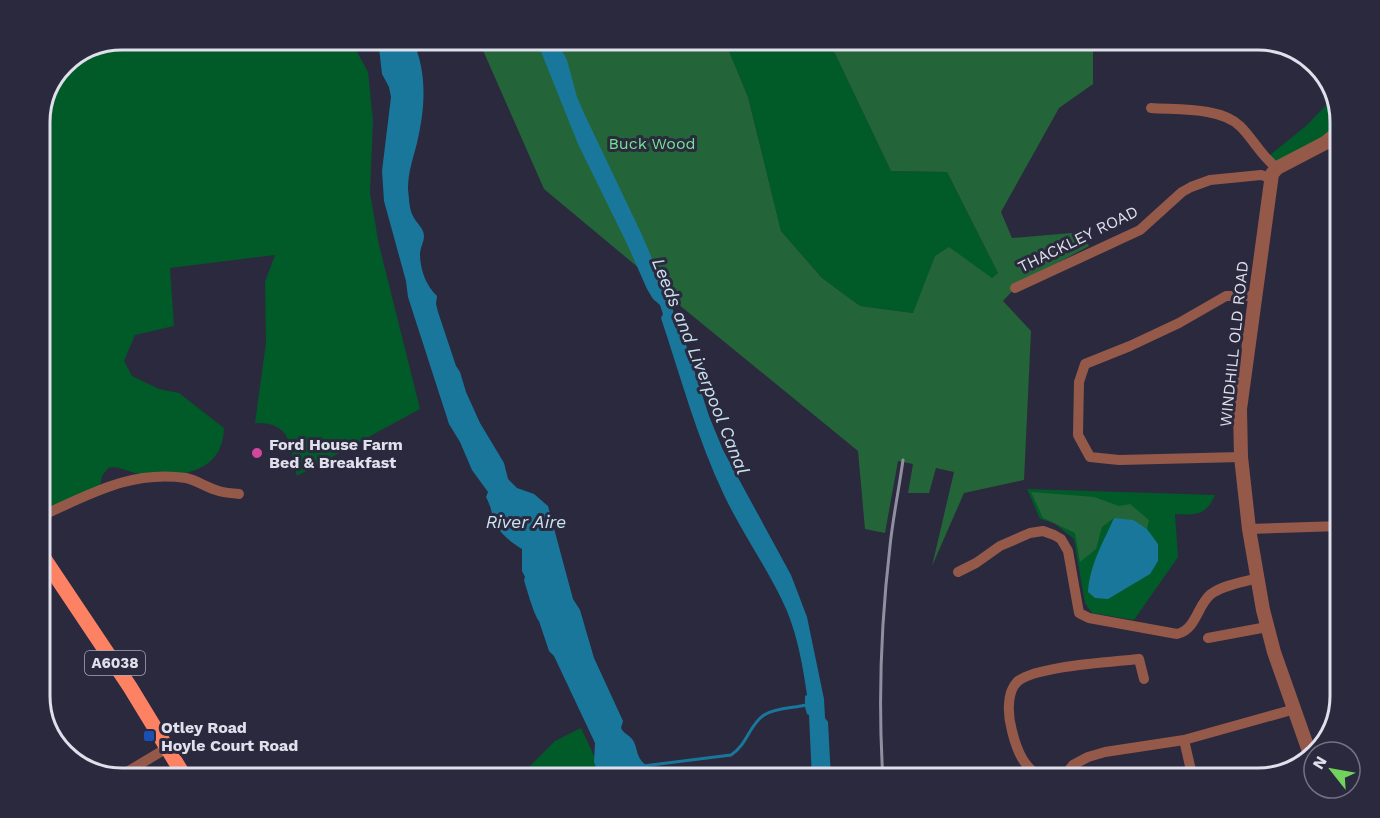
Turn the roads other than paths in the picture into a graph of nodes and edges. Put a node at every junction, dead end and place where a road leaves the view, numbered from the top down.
1 (1151, 108) dead end
2 (1330, 142) edge
3 (1274, 173) junction
4 (1014, 288) dead end
5 (1255, 296) junction
6 (1241, 457) junction
7 (239, 494) dead end
8 (50, 512) edge
9 (1330, 526) edge
10 (1249, 529) junction
11 (50, 567) edge
12 (958, 572) dead end
13 (1258, 578) junction
14 (1267, 627) junction
15 (1208, 638) dead end
16 (1144, 679) dead end
17 (1295, 709) junction
18 (1184, 740) junction
19 (1305, 740) edge
20 (167, 748) junction
21 (134, 768) edge
22 (179, 768) edge
23 (1029, 768) edge
24 (1071, 768) edge
25 (1190, 768) edge

1 - 3 street
2 - 3 street, THACKLEY ROAD
3 - 4 street, THACKLEY ROAD
3 - 5 street, WINDHILL OLD ROAD
5 - 6 street, WINDHILL OLD ROAD
5 - 6 street
6 - 10 street, WINDHILL OLD ROAD
7 - 8 street
9 - 10 street
10 - 13 street, WINDHILL OLD ROAD
11 - 20 main road, A6038
12 - 13 street
13 - 14 street, WINDHILL OLD ROAD
14 - 15 street
14 - 17 street, WINDHILL OLD ROAD
16 - 23 street
17 - 18 street
17 - 19 street, WINDHILL OLD ROAD
18 - 24 street
18 - 25 street
20 - 21 street
20 - 22 main road, A6038

